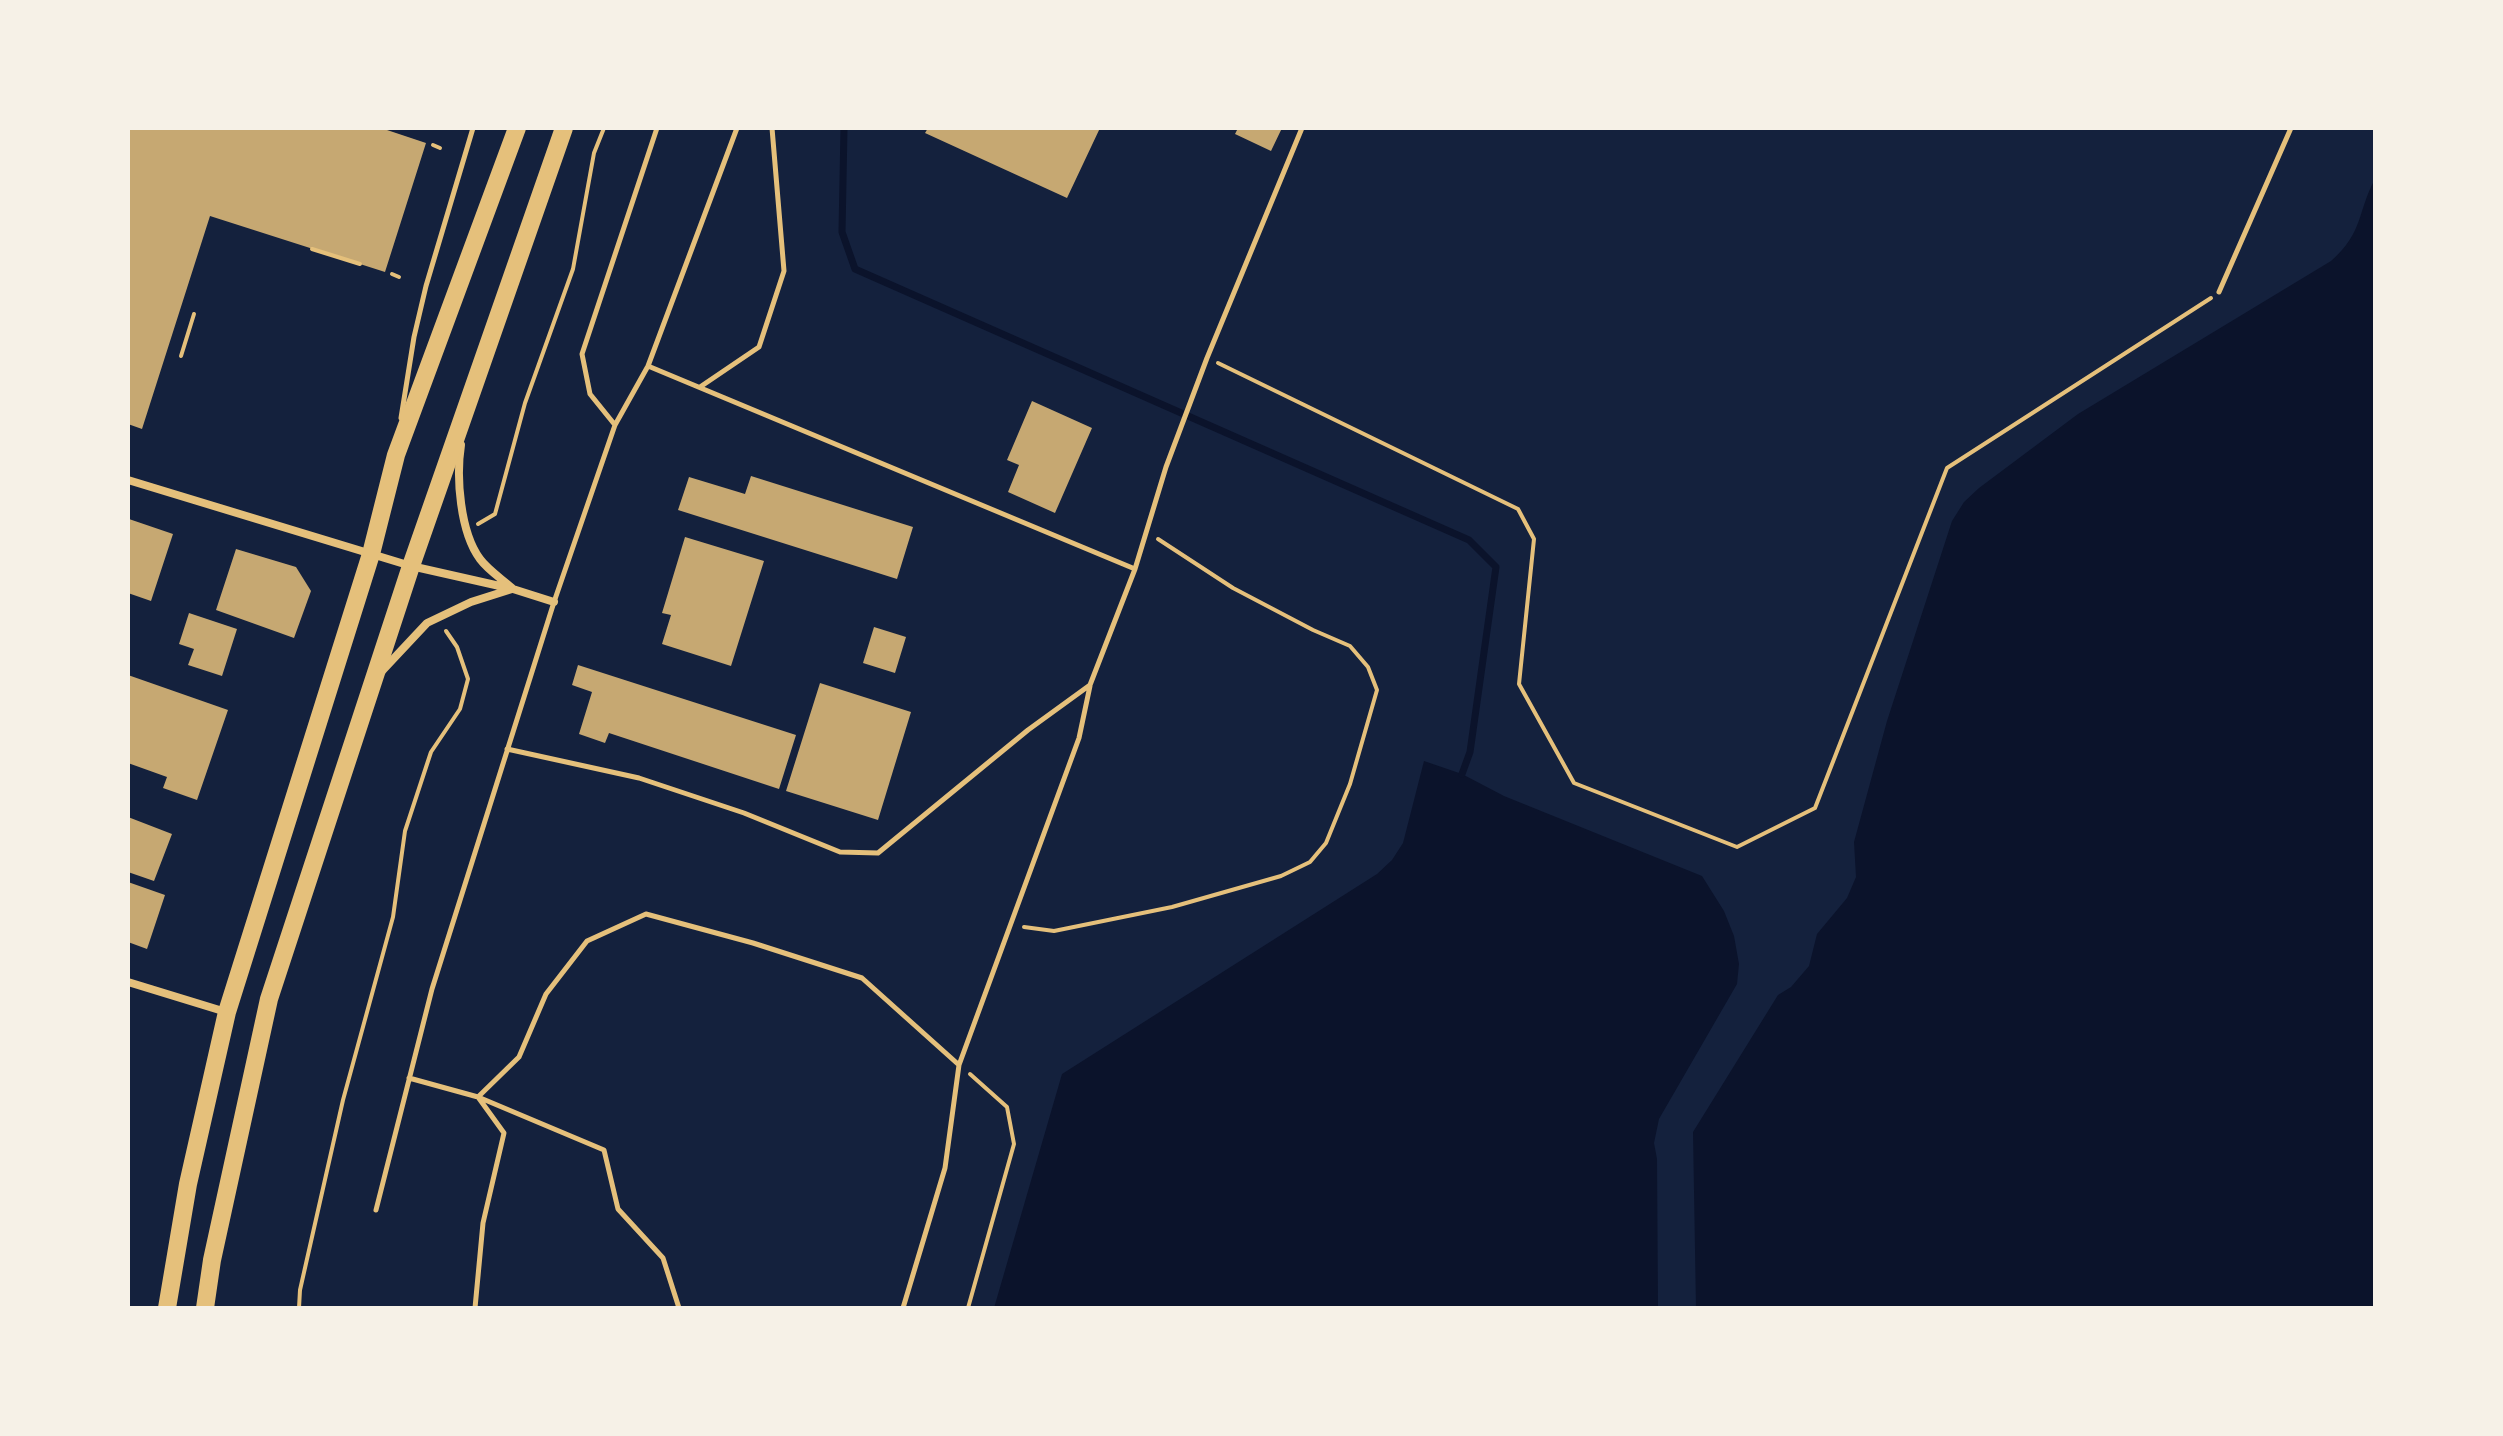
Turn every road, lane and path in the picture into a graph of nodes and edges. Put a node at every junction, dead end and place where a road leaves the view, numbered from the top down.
1 (473, 128) edge
2 (517, 128) edge
3 (564, 128) edge
4 (604, 128) edge
5 (657, 128) edge
6 (737, 128) edge
7 (772, 128) edge
8 (1302, 128) edge
9 (2291, 128) edge
10 (433, 145) dead end
11 (440, 148) dead end
12 (312, 249) dead end
13 (360, 264) dead end
14 (392, 274) dead end
15 (399, 277) dead end
16 (2219, 292) joint
17 (194, 314) dead end
18 (181, 356) dead end
19 (1207, 358) junction
20 (648, 366) junction
21 (699, 387) junction
22 (467, 406) junction
23 (615, 425) junction
24 (396, 455) junction
25 (128, 480) edge
26 (465, 531) junction
27 (1146, 532) junction
28 (371, 554) junction
29 (411, 566) junction
30 (1135, 569) junction
31 (513, 589) junction
32 (554, 602) junction
33 (436, 618) junction
34 (373, 681) junction
35 (1090, 685) junction
36 (507, 749) junction
37 (1010, 925) junction
38 (128, 982) edge
39 (227, 1012) junction
40 (959, 1065) junction
41 (409, 1078) junction
42 (478, 1097) junction
43 (376, 1210) dead end
44 (167, 1308) edge
45 (205, 1308) edge
46 (299, 1308) edge
47 (475, 1308) edge
48 (679, 1308) edge
49 (903, 1308) edge
50 (968, 1308) edge

1 - 24 lane
2 - 24 highway
3 - 22 highway
4 - 26 path
5 - 23 lane
6 - 20 lane
7 - 21 lane
8 - 19 lane
9 - 16 lane
10 - 11 path
12 - 13 path
14 - 15 path
16 - 19 path
17 - 18 path
19 - 27 lane
20 - 21 lane
20 - 23 lane
21 - 30 lane
22 - 26 street
22 - 29 highway
23 - 32 lane
24 - 28 highway
25 - 28 street
26 - 31 street
27 - 30 lane
27 - 37 path
28 - 29 street
28 - 39 highway
29 - 31 street
29 - 34 highway
30 - 35 lane
31 - 32 street
31 - 33 street
32 - 36 lane
33 - 34 street
33 - 46 path
34 - 45 highway
35 - 36 lane
35 - 37 lane
36 - 41 lane
37 - 40 lane
38 - 39 street
39 - 44 highway
40 - 42 lane
40 - 49 lane
40 - 50 path
41 - 42 lane
41 - 43 lane
42 - 47 lane
42 - 48 lane

